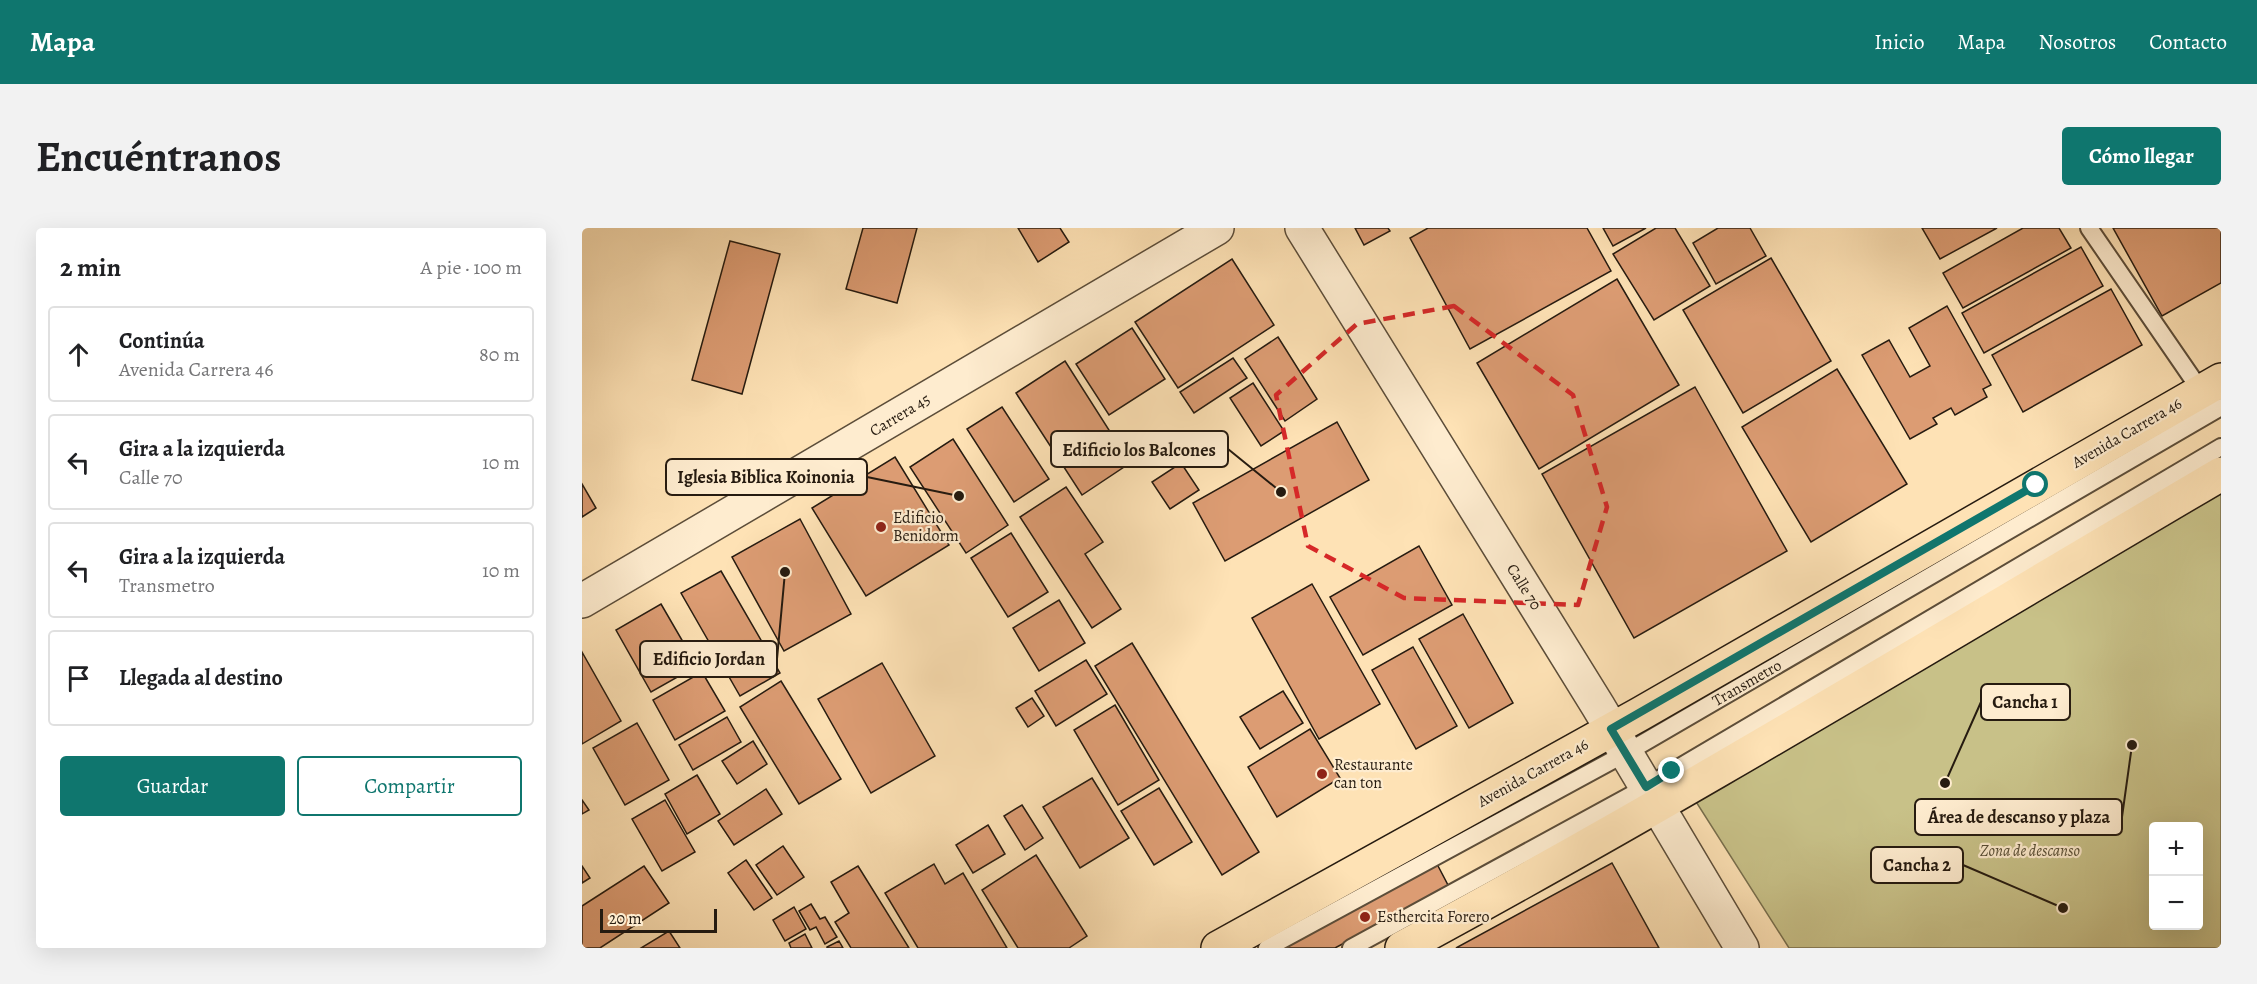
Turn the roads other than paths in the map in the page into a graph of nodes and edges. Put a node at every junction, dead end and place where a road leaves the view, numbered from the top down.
1 (1217, 228) edge
2 (1302, 228) edge
3 (2089, 228) edge
4 (2214, 393) edge
5 (2221, 447) edge
6 (2221, 474) edge
7 (582, 601) edge
8 (1619, 741) junction
9 (1652, 796) junction
10 (1218, 948) edge
11 (1267, 948) edge
12 (1351, 948) edge
13 (1402, 948) edge
14 (1742, 948) edge

1 - 7 street, Carrera 45
2 - 8 street, Calle 70
3 - 4 lane
4 - 8 main road, Avenida Carrera 46
5 - 9 lane
6 - 9 main road
8 - 9 street, Calle 70
8 - 10 main road, Avenida Carrera 46
8 - 11 lane
9 - 12 lane
9 - 13 main road
9 - 14 street, Calle 70

